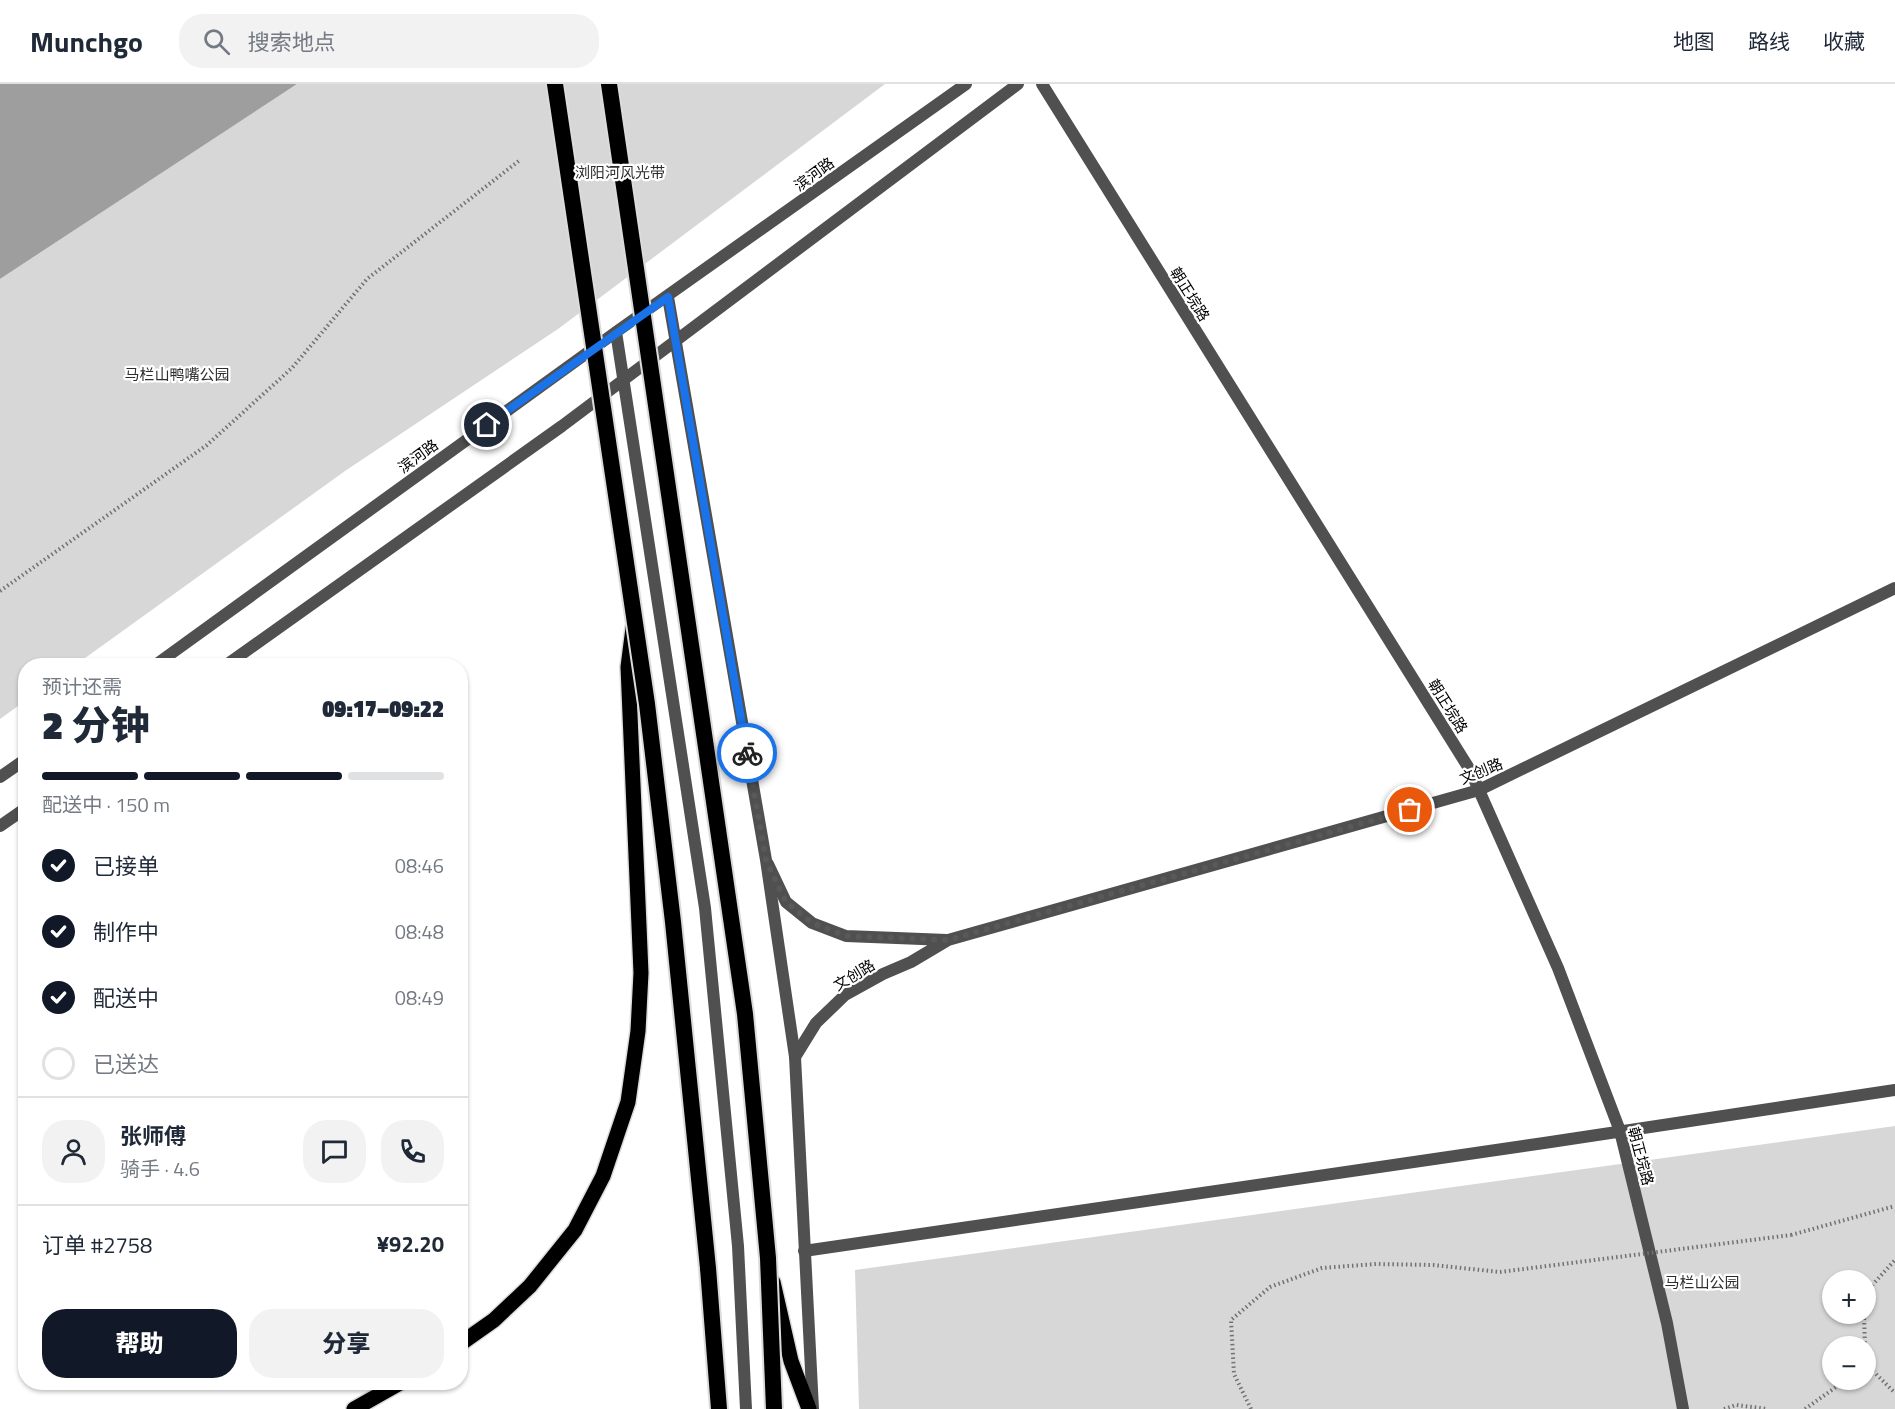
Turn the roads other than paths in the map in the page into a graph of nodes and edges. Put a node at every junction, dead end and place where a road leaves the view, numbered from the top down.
1 (555, 84) edge
2 (609, 84) edge
3 (966, 84) edge
4 (1018, 84) edge
5 (1042, 84) edge
6 (668, 297) junction
7 (616, 332) junction
8 (675, 341) junction
9 (625, 378) junction
10 (1895, 588) edge
11 (634, 615) junction
12 (164, 658) edge
13 (236, 658) edge
14 (18, 765) edge
15 (0, 777) edge
16 (1479, 790) junction
17 (18, 814) edge
18 (0, 826) edge
19 (766, 860) junction
20 (948, 940) junction
21 (795, 1057) junction
22 (1895, 1090) edge
23 (1620, 1131) junction
24 (804, 1251) junction
25 (768, 1258) junction
26 (468, 1338) edge
27 (388, 1390) edge
28 (354, 1409) edge
29 (719, 1409) edge
30 (746, 1409) edge
31 (774, 1409) edge
32 (811, 1409) edge
33 (1683, 1409) edge

1 - 11 highway, bridge
2 - 25 highway, bridge
3 - 6 street, 滨河路
4 - 8 street
5 - 16 street, 朝正垸路
6 - 7 street, 滨河路
6 - 8 street
7 - 9 street
7 - 12 street, 滨河路
8 - 9 street
8 - 19 street
9 - 13 street
9 - 30 street
10 - 16 street, 文创路
11 - 26 main road, bridge
11 - 29 highway, bridge
14 - 15 street
16 - 20 street, 文创路
16 - 23 street, 朝正垸路
17 - 18 street
19 - 20 street, 文创路
19 - 21 street
20 - 21 street, 文创路
21 - 24 street
22 - 23 street
23 - 24 street
23 - 33 street, 朝正垸路
24 - 32 street
25 - 31 highway, bridge
25 - 32 main road, bridge
27 - 28 main road

